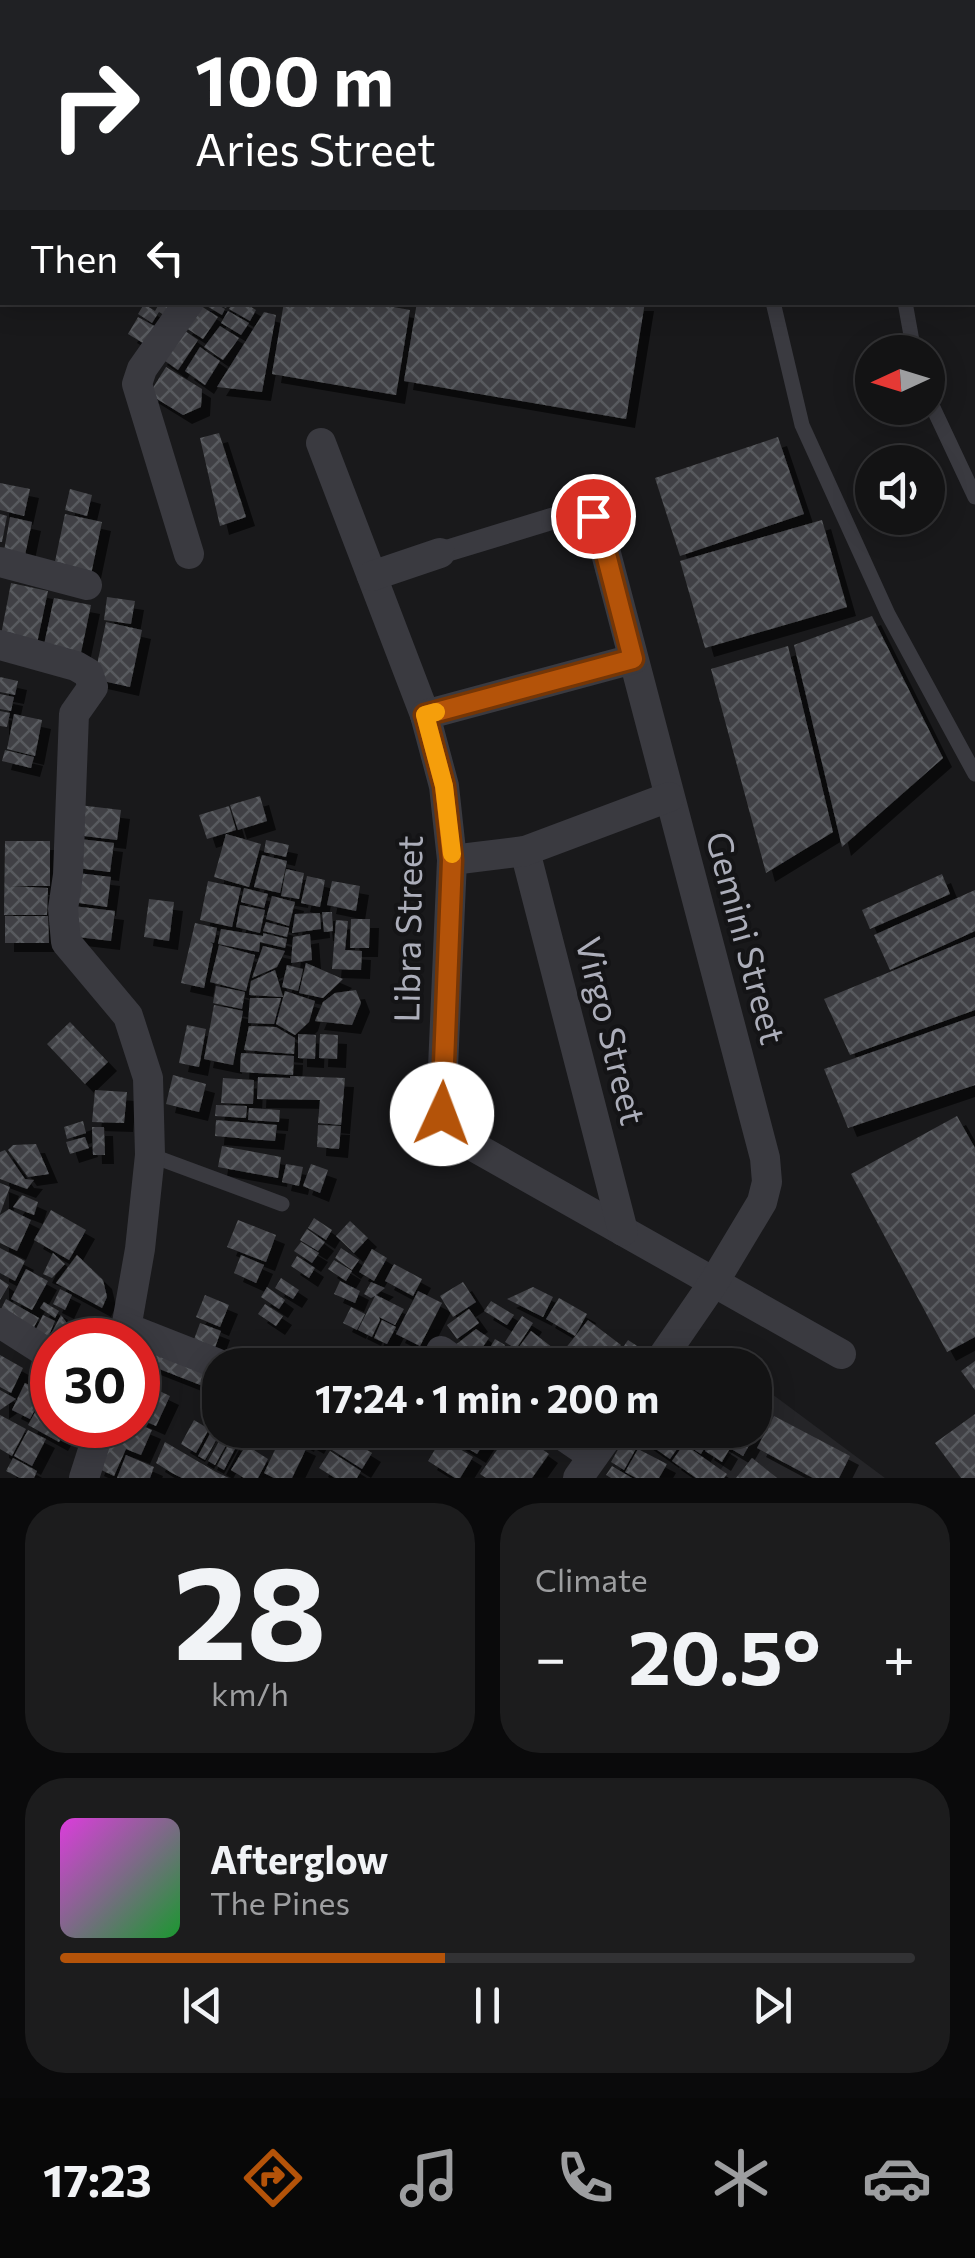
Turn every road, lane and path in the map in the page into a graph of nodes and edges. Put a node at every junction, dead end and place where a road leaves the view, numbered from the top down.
1 (187, 305) edge
2 (774, 305) edge
3 (906, 305) edge
4 (911, 335) edge
5 (941, 425) edge
6 (321, 444) dead end
7 (975, 497) edge
8 (586, 512) joint
9 (440, 553) joint
10 (189, 554) dead end
11 (0, 562) edge
12 (372, 576) junction
13 (87, 585) dead end
14 (0, 646) edge
15 (633, 659) junction
16 (425, 715) junction
17 (975, 774) edge
18 (669, 796) junction
19 (525, 850) junction
20 (452, 860) junction
21 (150, 1155) junction
22 (282, 1204) dead end
23 (623, 1231) junction
24 (714, 1282) junction
25 (129, 1318) edge
26 (0, 1323) edge
27 (30, 1342) edge
28 (160, 1345) edge
29 (668, 1348) edge
30 (841, 1354) dead end
31 (202, 1358) edge
32 (94, 1448) edge
33 (84, 1478) edge

1 - 10 street
2 - 17 lane
3 - 4 lane
5 - 7 lane
6 - 12 street, Libra Street
8 - 9 street
8 - 15 street, Gemini Street
9 - 12 street
11 - 13 street
12 - 16 street, Libra Street
14 - 21 street
15 - 16 street
15 - 18 street, Gemini Street
16 - 20 street, Libra Street
18 - 19 street
18 - 24 street, Gemini Street
19 - 20 street
19 - 23 street, Virgo Street
20 - 23 street, Libra Street
21 - 22 lane
21 - 25 street
23 - 24 street, Libra Street
24 - 29 street, Gemini Street
24 - 30 street
26 - 27 street
28 - 31 street
32 - 33 street

